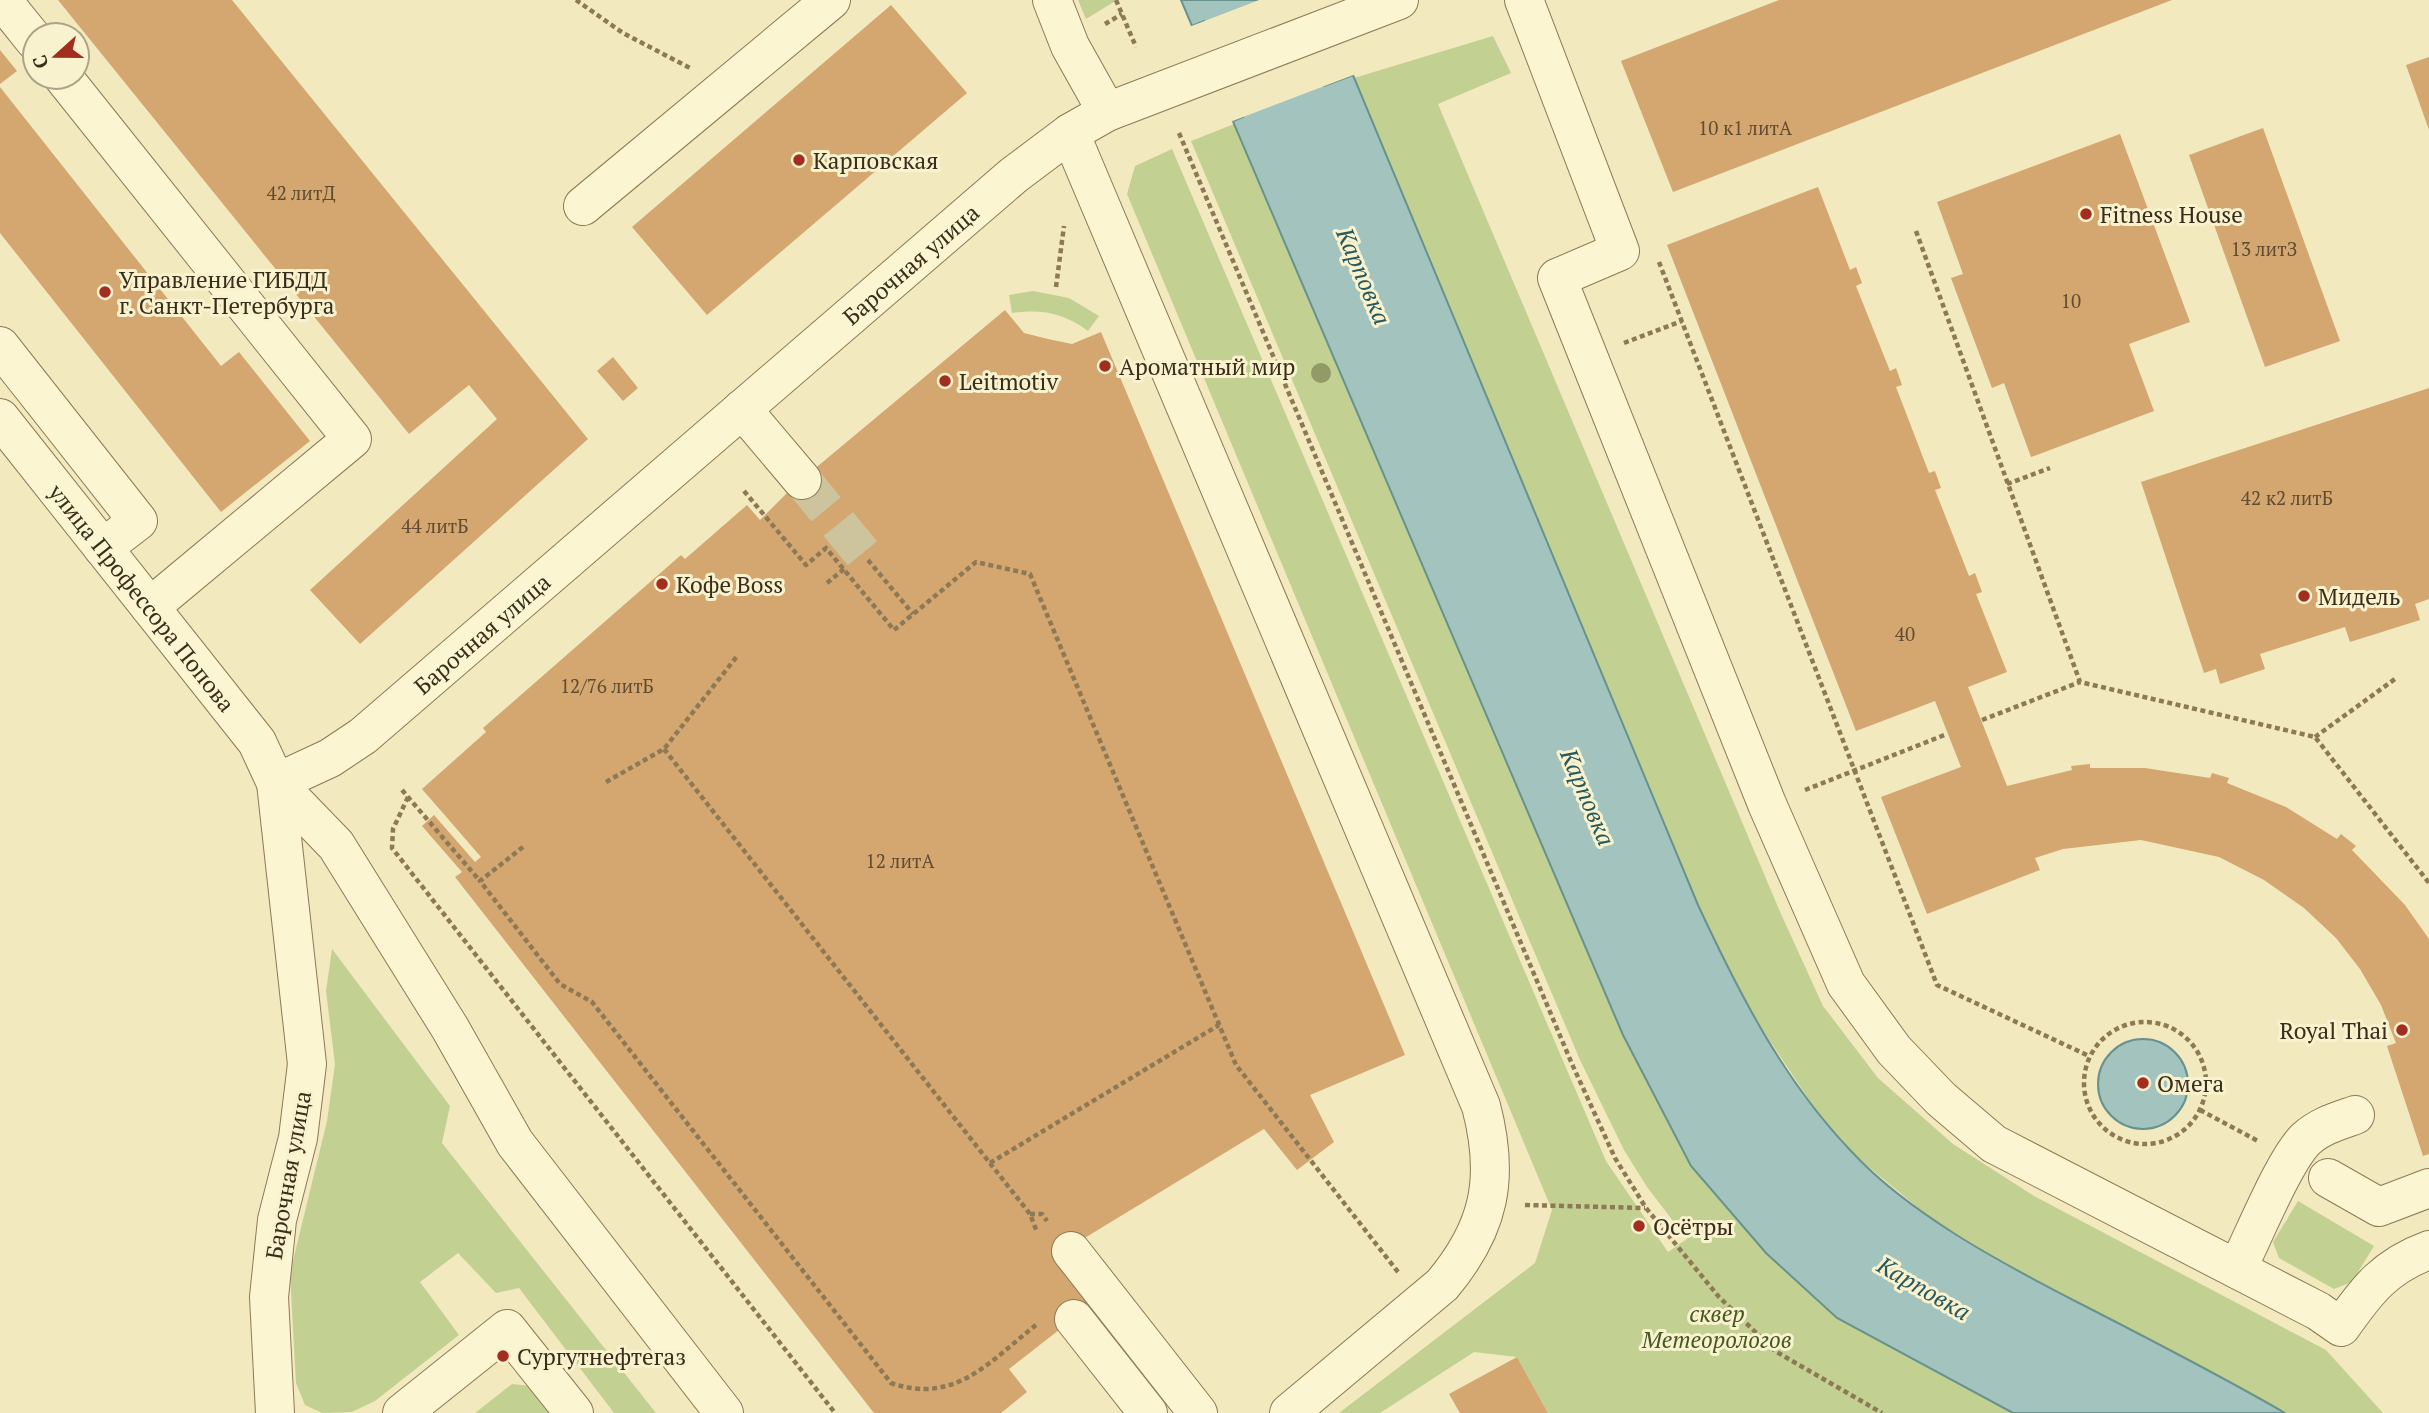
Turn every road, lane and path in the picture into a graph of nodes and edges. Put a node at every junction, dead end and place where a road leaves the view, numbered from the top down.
1 (2, 0) edge
2 (576, 0) edge
3 (831, 0) edge
4 (1052, 0) edge
5 (1116, 0) edge
6 (1399, 0) edge
7 (1524, 0) edge
8 (21, 24) edge
9 (1136, 47) dead end
10 (727, 87) junction
11 (74, 91) edge
12 (1107, 112) junction
13 (1070, 133) junction
14 (1179, 133) dead end
15 (583, 206) dead end
16 (1064, 225) dead end
17 (1916, 231) dead end
18 (1655, 250) dead end
19 (1056, 287) dead end
20 (1682, 321) junction
21 (0, 346) edge
22 (1589, 357) junction
23 (742, 409) junction
24 (0, 418) edge
25 (2050, 468) dead end
26 (802, 480) tunnel mouth
27 (2007, 484) junction
28 (744, 491) dead end
29 (103, 548) junction
30 (868, 560) tunnel mouth
31 (844, 569) junction
32 (827, 583) dead end
33 (150, 607) junction
34 (913, 614) junction
35 (738, 655) dead end
36 (2395, 679) dead end
37 (2080, 682) junction
38 (1982, 720) dead end
39 (1947, 734) dead end
40 (2315, 737) junction
41 (664, 749) junction
42 (1855, 770) junction
43 (606, 782) dead end
44 (276, 783) junction
45 (402, 790) dead end
46 (408, 797) junction
47 (1768, 804) junction
48 (523, 847) dead end
49 (480, 881) junction
50 (2429, 883) edge
51 (1219, 1024) junction
52 (2089, 1056) junction
53 (2355, 1115) dead end
54 (990, 1163) junction
55 (2328, 1178) dead end
56 (2429, 1188) edge
57 (1541, 1208) dead end
58 (1646, 1208) junction
59 (1055, 1246) joint
60 (2429, 1250) edge
61 (1395, 1268) dead end
62 (2237, 1269) junction
63 (1058, 1319) joint
64 (275, 1413) edge
65 (402, 1413) edge
66 (574, 1413) edge
67 (724, 1413) edge
68 (835, 1413) edge
69 (1148, 1413) edge
70 (1198, 1413) edge
71 (1289, 1413) edge
72 (1882, 1413) edge

1 - 8 street
2 - 10 path
3 - 10 street
4 - 12 street
5 - 9 path
6 - 12 street, Барочная улица
7 - 22 street
10 - 15 street
11 - 33 street
12 - 13 street, Барочная улица
13 - 23 street, Барочная улица
13 - 71 street
14 - 58 path
16 - 19 path
17 - 27 path
18 - 20 path
20 - 22 path
20 - 42 path
21 - 29 street
22 - 47 street
23 - 26 street
23 - 44 street, Барочная улица
24 - 29 street, улица Профессора Попова
25 - 27 path
27 - 37 path
28 - 31 path
29 - 33 street, улица Профессора Попова
30 - 34 path
31 - 32 path
31 - 34 path
33 - 44 street, улица Профессора Попова
34 - 51 path
35 - 41 path
36 - 40 path
37 - 38 path
37 - 40 path
39 - 42 path
40 - 50 path
41 - 43 path
41 - 54 path
42 - 47 path
42 - 52 path
44 - 64 street, Барочная улица
44 - 67 street
45 - 46 path
46 - 49 path
46 - 68 path
47 - 62 street
48 - 49 path
49 - 63 path
51 - 54 path
51 - 61 path
52 - 52 path
53 - 62 street
54 - 59 path
55 - 56 street
57 - 58 path
58 - 72 path
59 - 70 street
60 - 62 street
63 - 69 street
65 - 66 street

